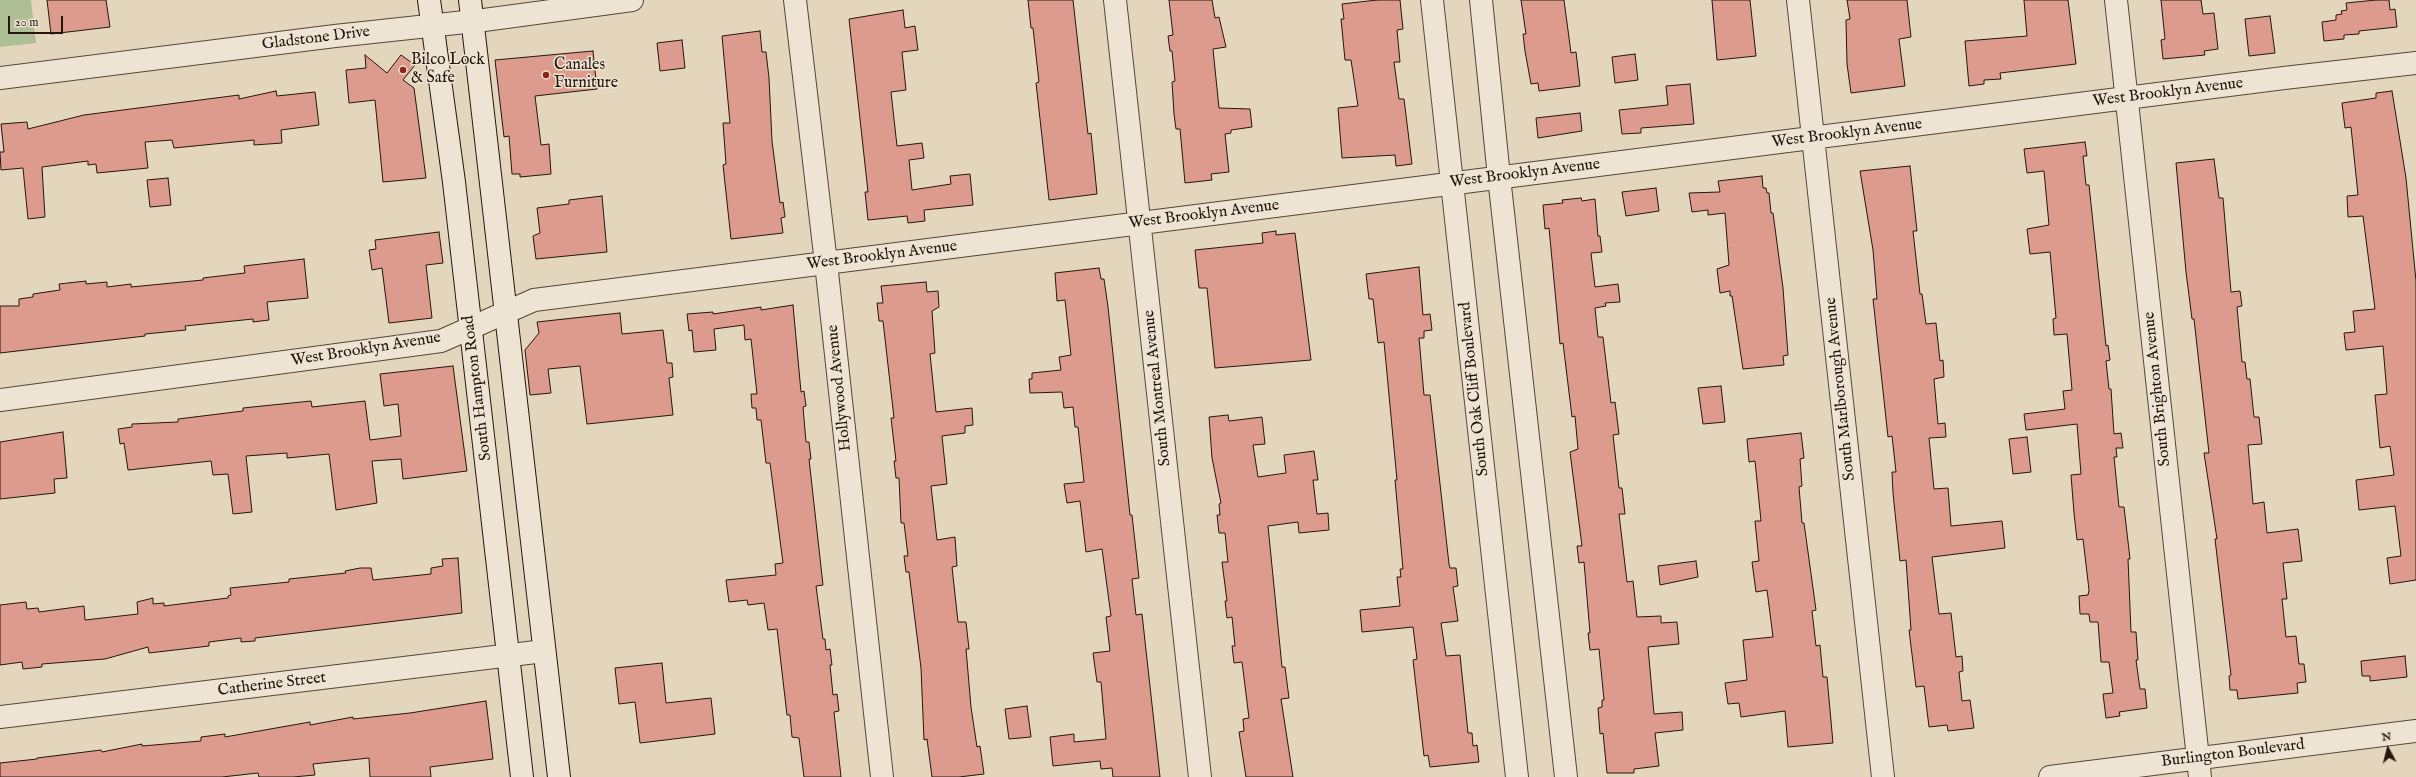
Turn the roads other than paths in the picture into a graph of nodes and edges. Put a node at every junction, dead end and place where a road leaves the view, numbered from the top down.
1 (429, 0) edge
2 (470, 0) edge
3 (632, 0) edge
4 (795, 0) edge
5 (1115, 0) edge
6 (1432, 0) edge
7 (1482, 0) edge
8 (1798, 0) edge
9 (2116, 0) edge
10 (472, 21) junction
11 (433, 25) junction
12 (2416, 64) edge
13 (0, 78) edge
14 (2126, 98) junction
15 (1813, 139) junction
16 (1499, 177) junction
17 (1452, 183) junction
18 (1139, 222) junction
19 (826, 263) junction
20 (506, 313) junction
21 (471, 328) junction
22 (0, 400) edge
23 (544, 651) junction
24 (508, 656) junction
25 (0, 718) edge
26 (2416, 731) edge
27 (2199, 767) edge
28 (522, 777) edge
29 (558, 777) edge
30 (882, 777) edge
31 (1200, 777) edge
32 (1518, 777) edge
33 (1566, 777) edge
34 (1883, 777) edge
35 (2050, 777) edge

1 - 11 street, South Hampton Road
2 - 10 street
3 - 10 street, Gladstone Drive
4 - 19 street, Hollywood Avenue
5 - 18 street, South Montreal Avenue
6 - 17 street, South Oak Cliff Boulevard
7 - 16 street
8 - 15 street, South Marlborough Avenue
9 - 14 street, South Brighton Avenue
10 - 11 street, Gladstone Drive
10 - 20 street
11 - 13 street, Gladstone Drive
11 - 21 street, South Hampton Road
12 - 14 street, West Brooklyn Avenue
14 - 15 street, West Brooklyn Avenue
14 - 27 street, South Brighton Avenue
15 - 16 street, West Brooklyn Avenue
15 - 34 street, South Marlborough Avenue
16 - 17 street, West Brooklyn Avenue
16 - 33 street
17 - 18 street, West Brooklyn Avenue
17 - 32 street, South Oak Cliff Boulevard
18 - 19 street, West Brooklyn Avenue
18 - 31 street, South Montreal Avenue
19 - 20 street, West Brooklyn Avenue
19 - 30 street, Hollywood Avenue
20 - 21 street, West Brooklyn Avenue
20 - 23 street
21 - 22 street, West Brooklyn Avenue
21 - 24 street, South Hampton Road
23 - 24 street, Catherine Street
23 - 29 street
24 - 25 street, Catherine Street
24 - 28 street, South Hampton Road
26 - 27 street, Burlington Boulevard
27 - 35 street, Burlington Boulevard

